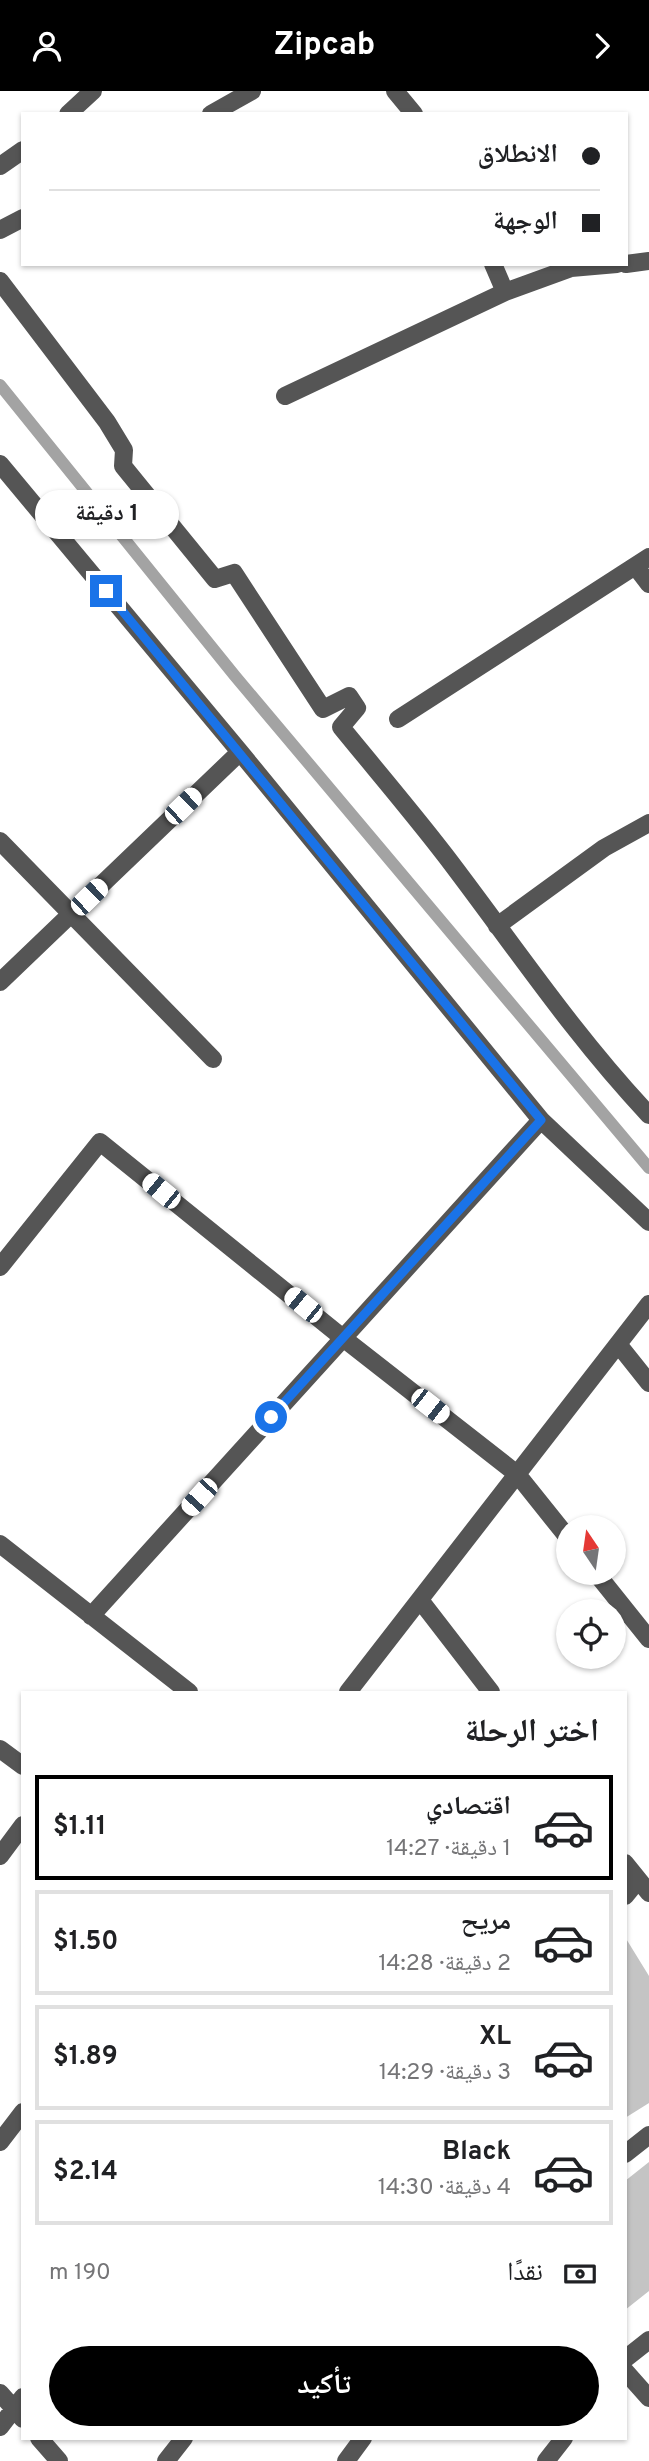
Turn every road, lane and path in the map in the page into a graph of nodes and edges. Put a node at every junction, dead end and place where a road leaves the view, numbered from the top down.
1 (93, 91) edge
2 (252, 91) edge
3 (395, 91) edge
4 (70, 112) edge
5 (215, 112) edge
6 (412, 112) edge
7 (21, 151) edge
8 (0, 166) edge
9 (21, 219) edge
10 (0, 230) edge
11 (649, 261) edge
12 (628, 264) edge
13 (494, 266) edge
14 (594, 266) edge
15 (0, 281) edge
16 (505, 292) junction
17 (285, 397) dead end
18 (0, 464) edge
19 (643, 562) edge
20 (649, 584) edge
21 (398, 719) dead end
22 (240, 752) junction
23 (649, 823) edge
24 (0, 841) edge
25 (70, 915) junction
26 (497, 926) junction
27 (0, 982) edge
28 (213, 1059) dead end
29 (649, 1115) edge
30 (541, 1120) junction
31 (649, 1223) edge
32 (0, 1267) edge
33 (649, 1304) edge
34 (343, 1338) junction
35 (618, 1343) junction
36 (649, 1383) edge
37 (517, 1474) junction
38 (556, 1523) edge
39 (0, 1543) edge
40 (606, 1585) edge
41 (420, 1600) junction
42 (91, 1616) junction
43 (649, 1639) edge
44 (188, 1691) edge
45 (349, 1691) edge
46 (490, 1691) edge
47 (0, 1749) edge
48 (21, 1765) edge
49 (21, 1828) edge
50 (0, 1856) edge
51 (627, 1866) edge
52 (644, 1887) edge
53 (627, 1895) edge
54 (21, 2115) edge
55 (649, 2135) edge
56 (0, 2142) edge
57 (627, 2152) edge
58 (649, 2340) edge
59 (627, 2357) edge
60 (627, 2373) edge
61 (0, 2393) edge
62 (649, 2398) edge
63 (20, 2408) edge
64 (0, 2427) edge
65 (40, 2440) edge
66 (182, 2440) edge
67 (362, 2440) edge
68 (562, 2440) edge
69 (59, 2461) edge
70 (166, 2461) edge
71 (346, 2461) edge
72 (546, 2461) edge

1 - 4 street
2 - 5 street
3 - 6 street
7 - 8 street
9 - 10 street
11 - 12 street
13 - 16 street
14 - 16 street
15 - 26 street
16 - 17 street
18 - 22 street
19 - 20 street
19 - 21 street
22 - 25 street
22 - 30 street
23 - 26 street
24 - 25 street
25 - 27 street
25 - 28 street
26 - 29 street
30 - 31 street
30 - 34 street
32 - 34 street
33 - 35 street
34 - 37 street
34 - 42 street
35 - 36 street
35 - 37 street
37 - 38 street
37 - 41 street
39 - 42 street
40 - 43 street
41 - 45 street
41 - 46 street
42 - 44 street
47 - 48 street
49 - 50 street
51 - 52 street
52 - 53 street
54 - 56 street
55 - 57 street
58 - 59 street
60 - 62 street
61 - 63 street
63 - 64 street
65 - 69 street
66 - 70 street
67 - 71 street
68 - 72 street

